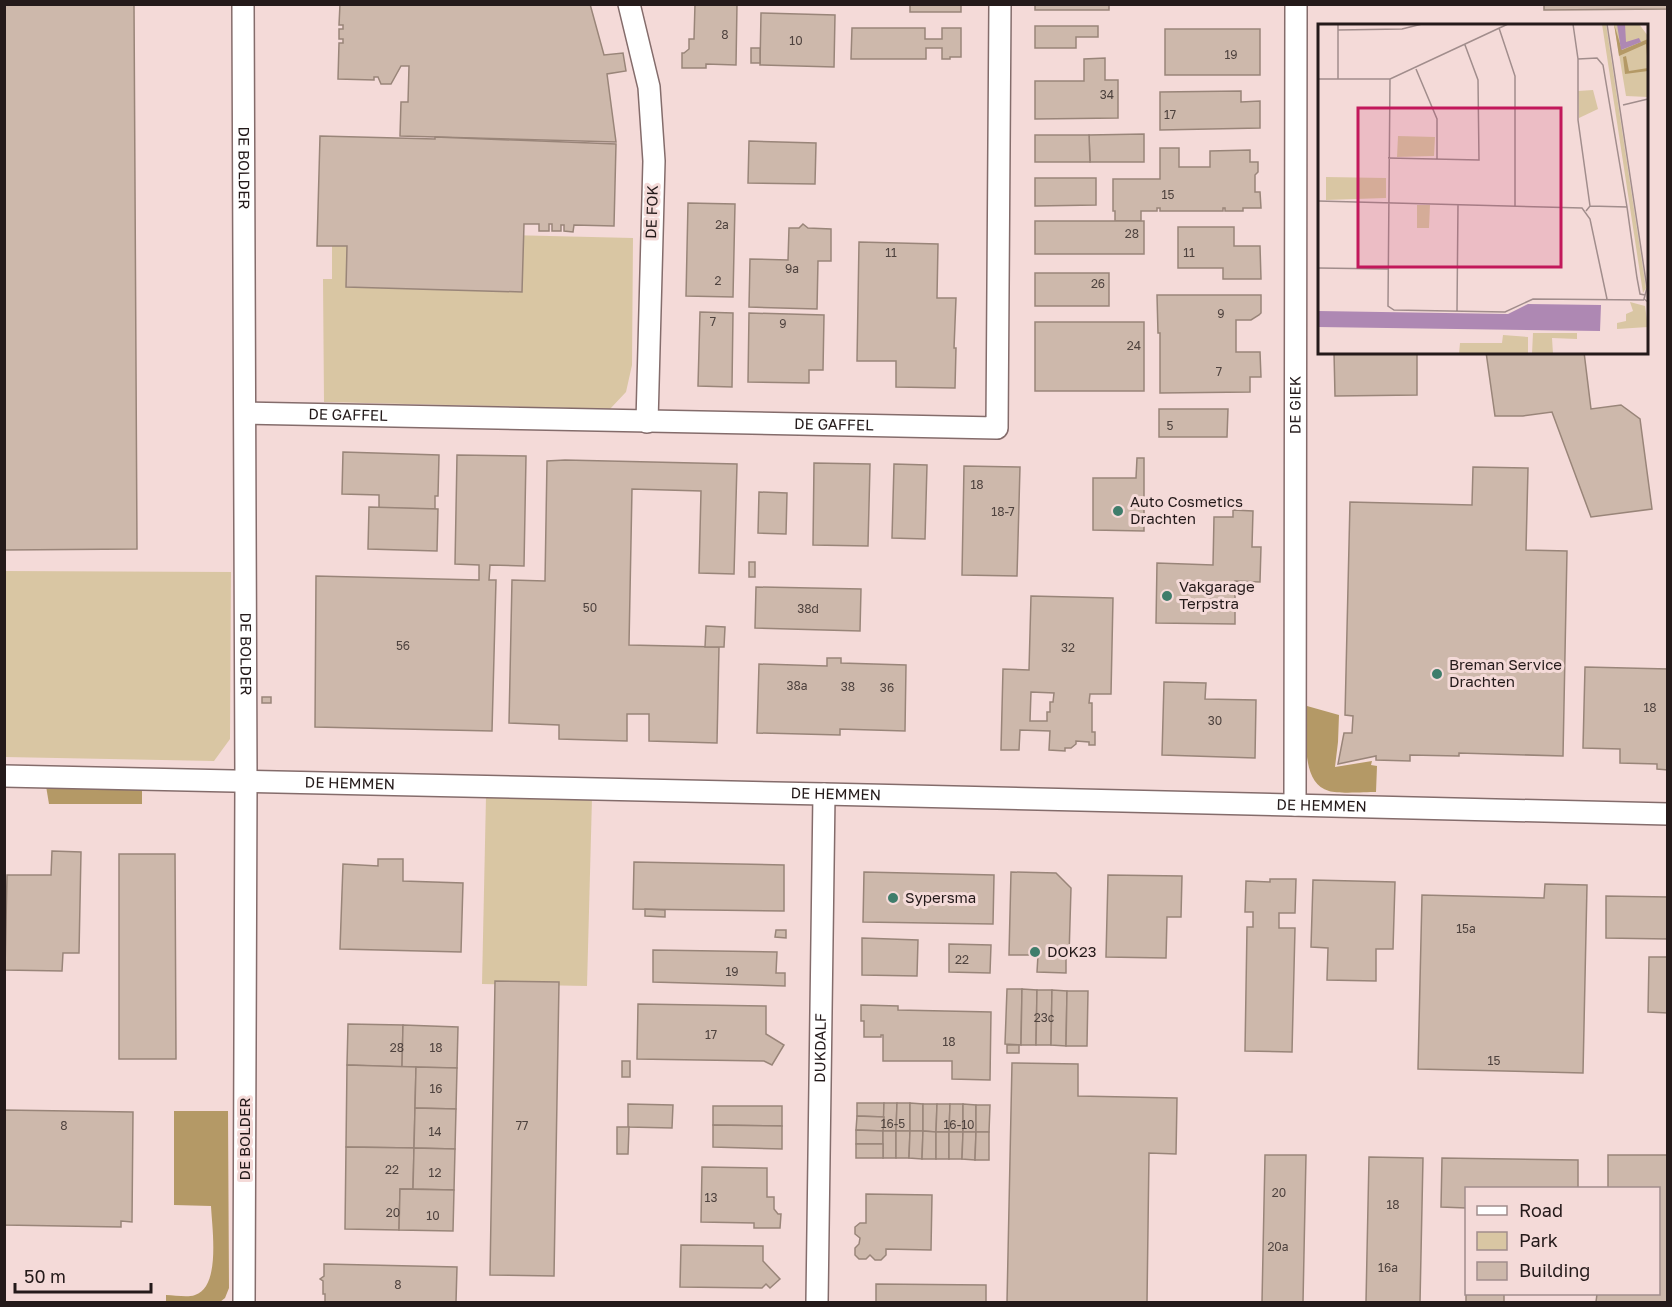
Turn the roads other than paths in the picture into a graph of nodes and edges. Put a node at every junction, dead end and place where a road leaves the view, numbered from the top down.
1 (243, 4) edge
2 (629, 4) edge
3 (1000, 4) edge
4 (1296, 4) edge
5 (246, 413) junction
6 (646, 422) junction
7 (4, 776) edge
8 (246, 782) junction
9 (824, 794) junction
10 (1294, 805) junction
11 (1668, 814) edge
12 (244, 1302) edge
13 (817, 1302) edge

1 - 5 street, DE BOLDER
2 - 6 street, DE FOK
3 - 6 street, DE GAFFEL
4 - 10 street, DE GIEK
5 - 6 street, DE GAFFEL
5 - 8 street, DE BOLDER
7 - 8 street, DE HEMMEN
8 - 9 street, DE HEMMEN
8 - 12 street, DE BOLDER
9 - 10 street, DE HEMMEN
9 - 13 street, DUKDALF
10 - 11 street, DE HEMMEN

